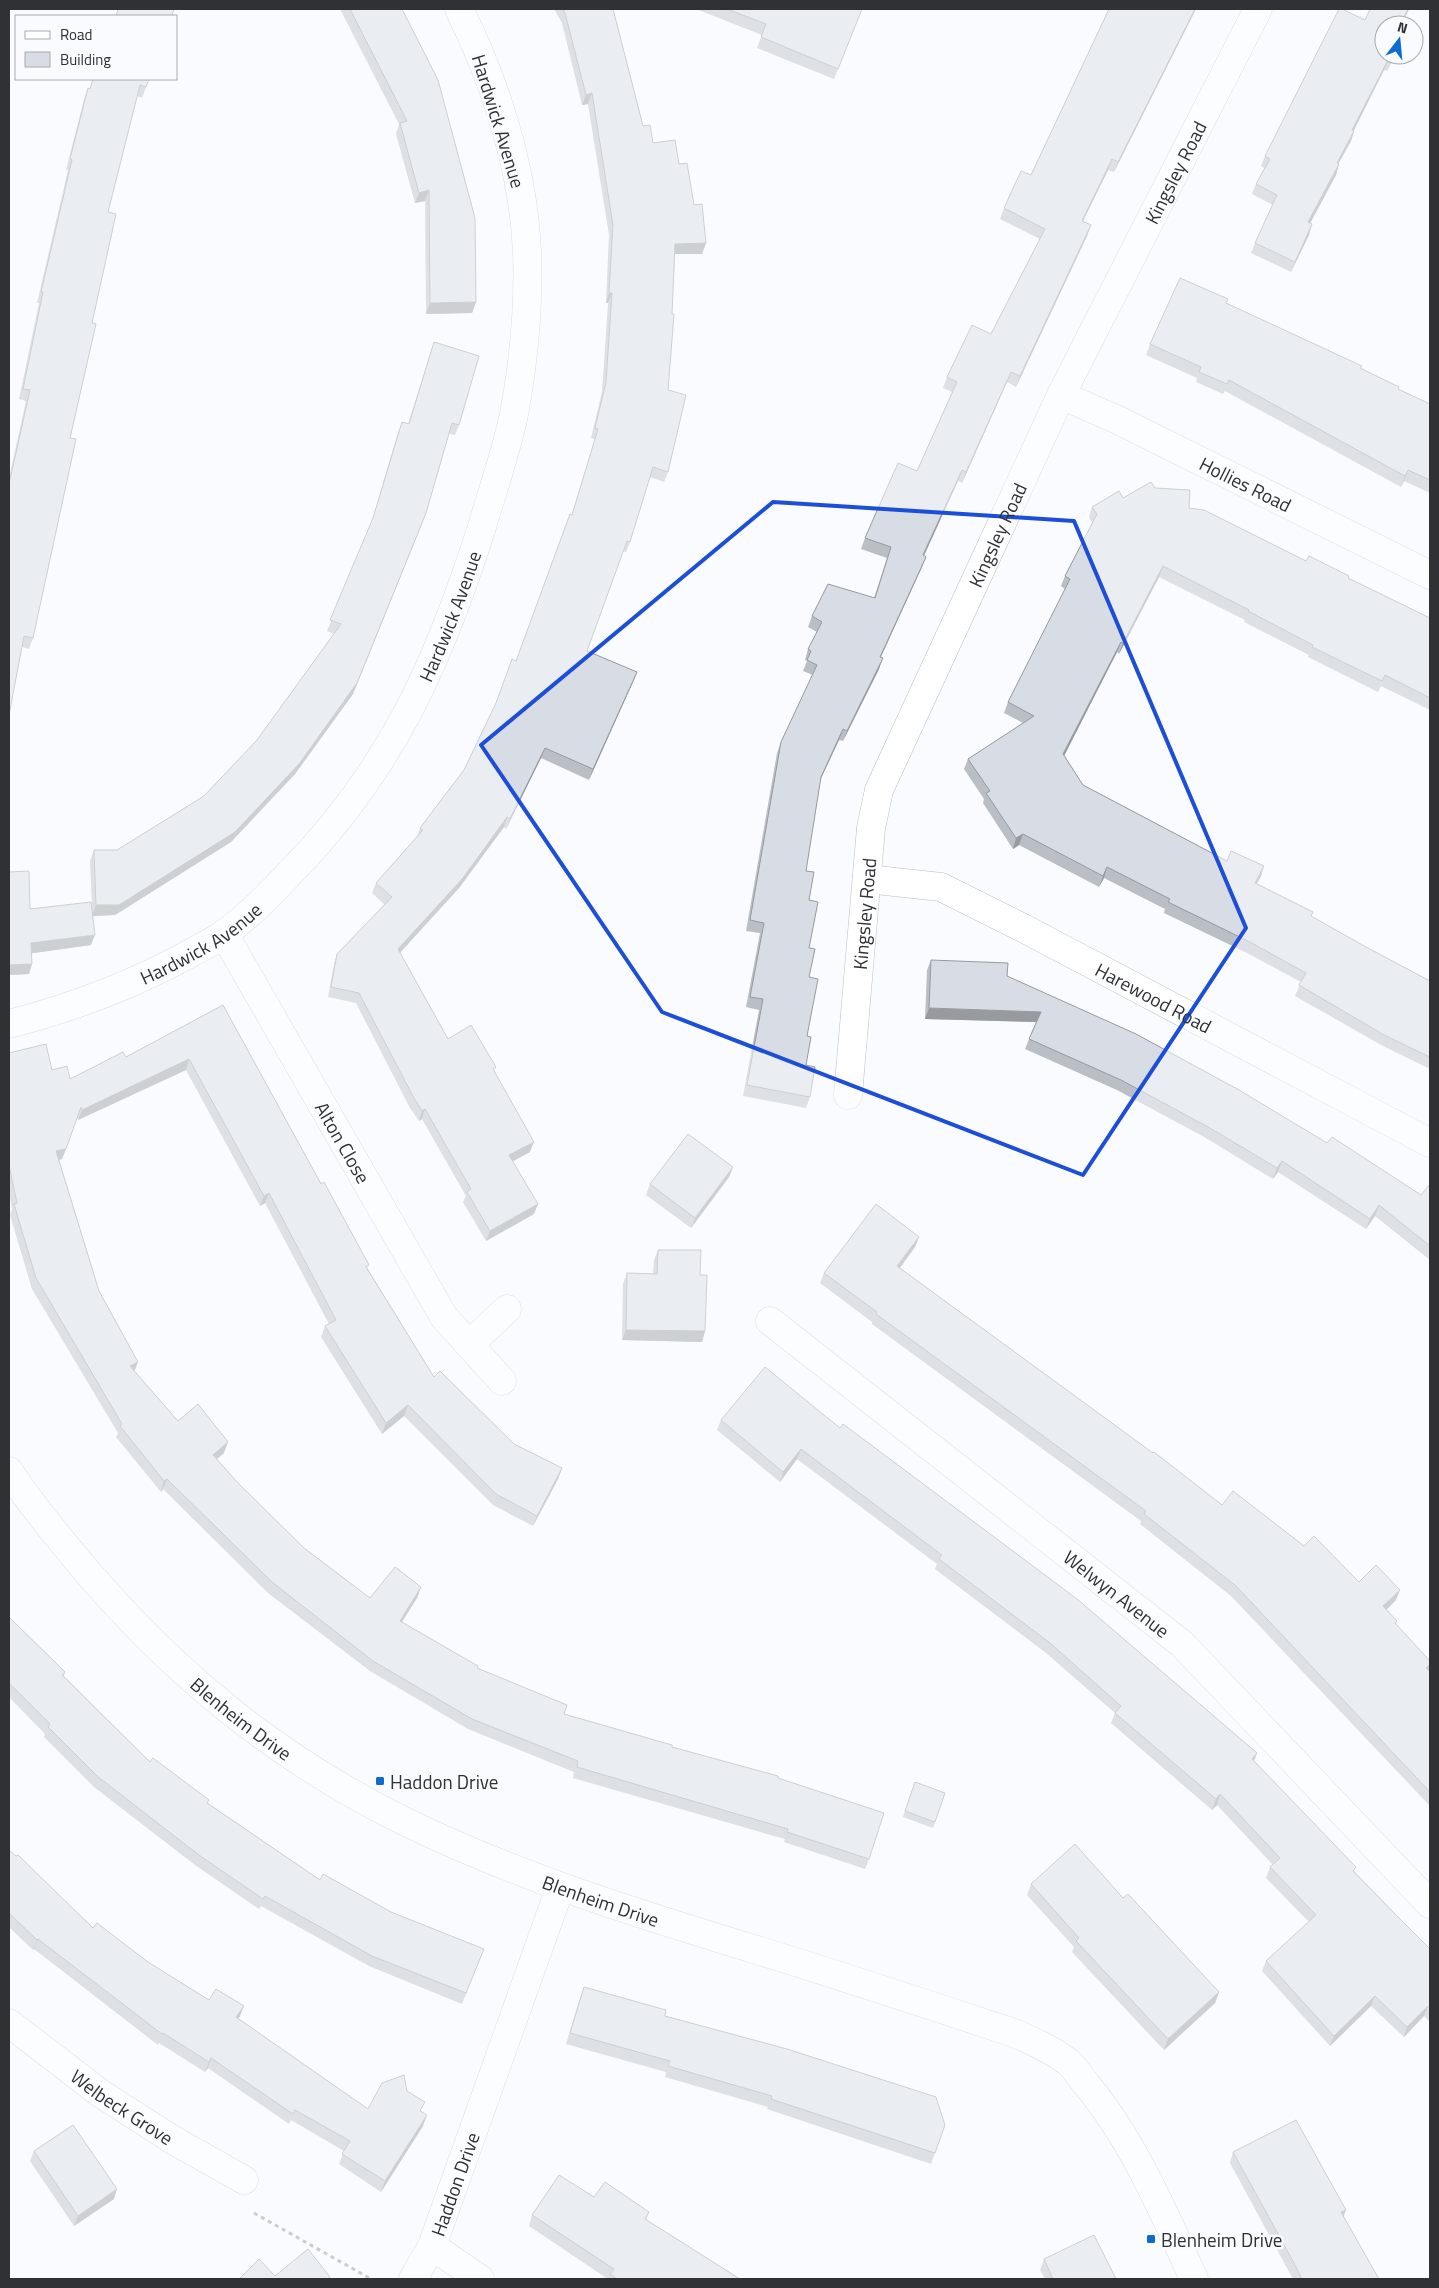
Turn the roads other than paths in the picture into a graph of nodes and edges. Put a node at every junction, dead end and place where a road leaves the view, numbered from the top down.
1 (459, 9) edge
2 (1258, 9) edge
3 (1061, 395) junction
4 (1430, 576) edge
5 (867, 879) junction
6 (224, 934) junction
7 (9, 1024) edge
8 (848, 1095) dead end
9 (1430, 1143) edge
10 (507, 1309) dead end
11 (770, 1321) dead end
12 (469, 1345) junction
13 (502, 1381) dead end
14 (9, 1471) edge
15 (560, 1888) junction
16 (1430, 1904) edge
17 (9, 2023) edge
18 (244, 2180) road end
19 (432, 2246) junction
20 (413, 2279) edge
21 (480, 2279) edge
22 (1194, 2279) edge

1 - 6 street, Hardwick Avenue
2 - 3 street, Kingsley Road
3 - 4 street, Hollies Road
3 - 5 street, Kingsley Road
5 - 8 street, Kingsley Road
5 - 9 street, Harewood Road
6 - 7 street, Hardwick Avenue
6 - 12 street, Alton Close
10 - 12 street
11 - 16 street, Welwyn Avenue
12 - 13 street, Alton Close
14 - 15 street, Blenheim Drive
15 - 19 street, Haddon Drive
15 - 22 street, Blenheim Drive
17 - 18 street, Welbeck Grove
19 - 20 street, Haddon Drive
19 - 21 street

